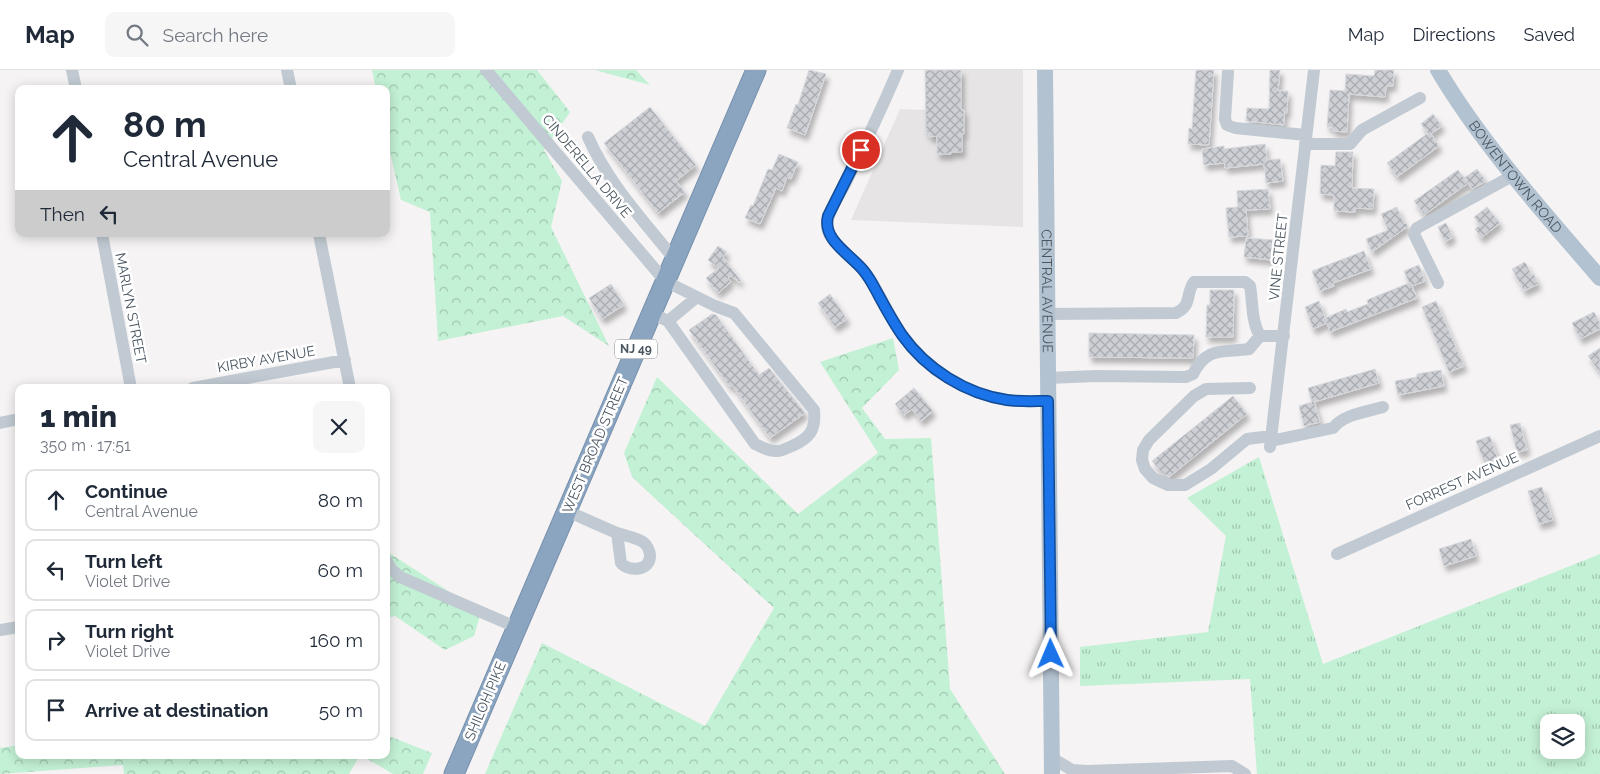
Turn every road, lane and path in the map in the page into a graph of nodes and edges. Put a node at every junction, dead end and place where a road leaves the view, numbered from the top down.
1 (72, 70) edge
2 (287, 70) edge
3 (486, 70) edge
4 (756, 70) edge
5 (898, 70) edge
6 (1045, 70) edge
7 (1314, 70) edge
8 (1438, 70) edge
9 (1228, 72) dead end
10 (75, 85) edge
11 (289, 85) edge
12 (1420, 98) dead end
13 (588, 137) dead end
14 (1305, 140) junction
15 (1514, 175) junction
16 (103, 237) edge
17 (321, 237) edge
18 (674, 260) junction
19 (1600, 278) edge
20 (665, 281) junction
21 (1438, 283) dead end
22 (697, 297) junction
23 (1048, 314) junction
24 (660, 317) junction
25 (1260, 336) junction
26 (1284, 336) junction
27 (344, 360) junction
28 (1186, 377) junction
29 (1048, 378) junction
30 (130, 384) edge
31 (215, 384) edge
32 (349, 384) edge
33 (1250, 388) dead end
34 (1194, 396) junction
35 (1048, 401) junction
36 (1383, 407) dead end
37 (15, 421) edge
38 (0, 423) edge
39 (1600, 436) edge
40 (1271, 442) junction
41 (567, 511) junction
42 (617, 533) dead end
43 (1337, 554) dead end
44 (390, 567) edge
45 (516, 627) junction
46 (15, 628) edge
47 (0, 630) edge
48 (1052, 766) edge
49 (454, 774) edge
50 (1245, 774) edge

1 - 10 street
2 - 11 street
3 - 20 street, CINDERELLA DRIVE
4 - 18 highway, WEST BROAD STREET / NJ 49
5 - 35 street
6 - 23 main road, CENTRAL AVENUE
7 - 14 street, VINE STREET
8 - 15 main road, BOWENTOWN ROAD
9 - 14 street
12 - 14 street
13 - 18 street
14 - 26 street, VINE STREET
15 - 19 main road, BOWENTOWN ROAD
15 - 21 street
16 - 30 street, MARLYN STREET
17 - 27 street
18 - 20 highway, WEST BROAD STREET / NJ 49
20 - 22 street
20 - 24 highway, WEST BROAD STREET / NJ 49
22 - 24 street
22 - 24 street
23 - 25 street
23 - 29 main road, CENTRAL AVENUE
24 - 41 highway, WEST BROAD STREET / NJ 49
25 - 26 street
25 - 28 street
26 - 40 street, VINE STREET
27 - 31 street, KIRBY AVENUE
27 - 32 street
28 - 29 street
28 - 34 street
29 - 35 main road, CENTRAL AVENUE
33 - 34 street
34 - 40 street
35 - 48 main road, CENTRAL AVENUE
36 - 40 street
37 - 38 street
39 - 43 street, FORREST AVENUE
41 - 42 street
41 - 45 highway, WEST BROAD STREET / NJ 49
44 - 45 street
45 - 49 highway, SHILOH PIKE / NJ 49
46 - 47 street
48 - 50 street

